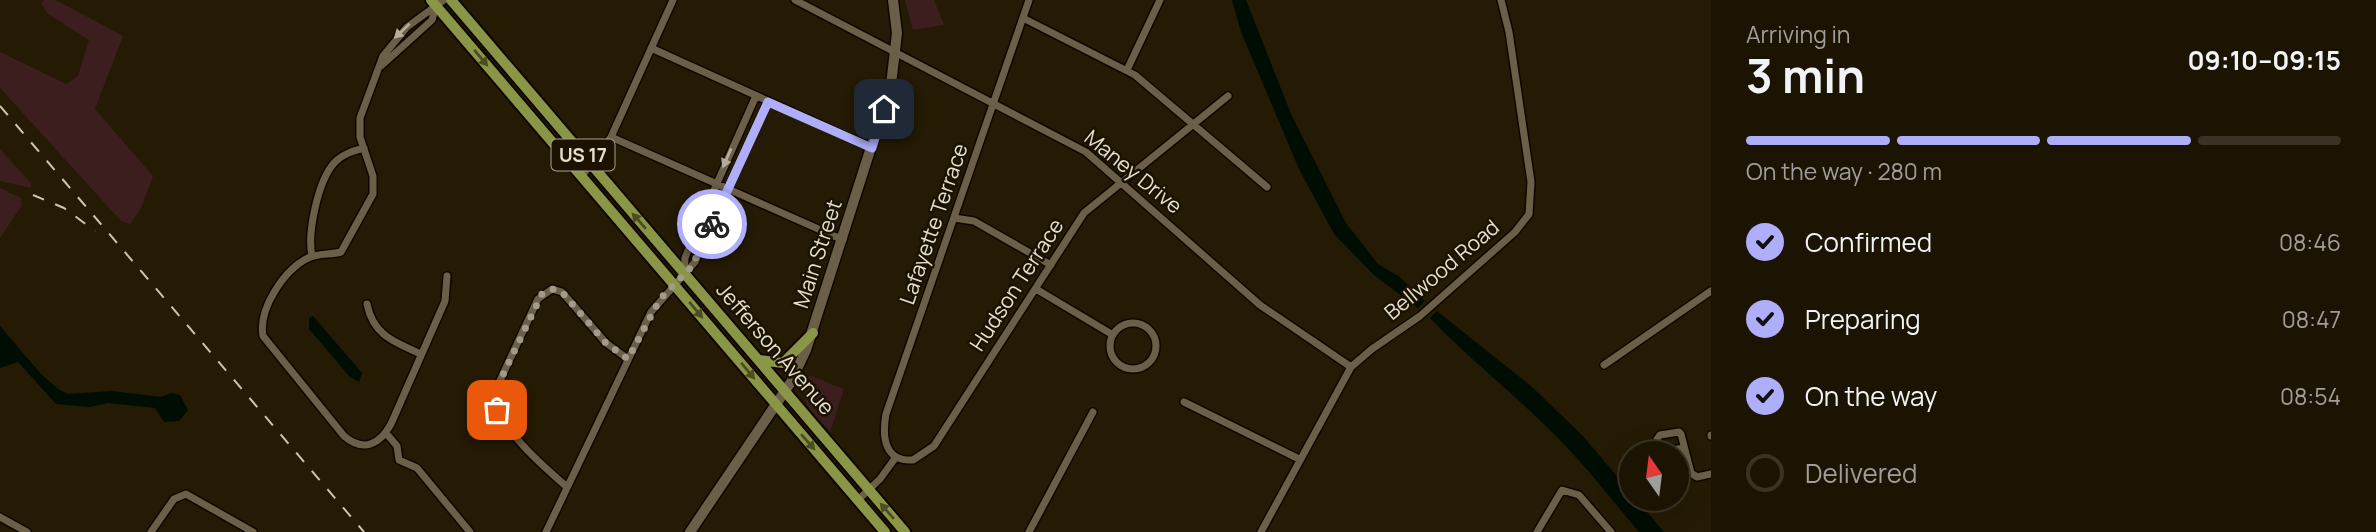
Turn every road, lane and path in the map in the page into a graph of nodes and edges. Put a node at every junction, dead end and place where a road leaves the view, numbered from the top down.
1 (451, 0) edge
2 (673, 0) edge
3 (795, 0) edge
4 (893, 0) edge
5 (1030, 0) edge
6 (1160, 0) edge
7 (1501, 0) edge
8 (437, 2) edge
9 (1023, 18) junction
10 (651, 48) junction
11 (897, 52) junction
12 (1127, 70) junction
13 (755, 96) junction
14 (1228, 96) dead end
15 (768, 102) junction
16 (994, 103) junction
17 (1194, 123) junction
18 (611, 137) junction
19 (364, 148) junction
20 (872, 148) junction
21 (592, 165) junction
22 (582, 176) junction
23 (1122, 181) junction
24 (716, 183) junction
25 (1267, 187) dead end
26 (729, 189) junction
27 (703, 214) junction
28 (954, 218) junction
29 (714, 220) junction
30 (843, 240) junction
31 (312, 256) junction
32 (1051, 265) junction
33 (684, 273) junction
34 (447, 276) dead end
35 (673, 284) junction
36 (1035, 289) junction
37 (1711, 291) edge
38 (367, 304) dead end
39 (813, 333) junction
40 (1113, 335) junction
41 (421, 354) junction
42 (628, 359) junction
43 (759, 360) junction
44 (1604, 365) dead end
45 (1351, 367) junction
46 (785, 391) junction
47 (1184, 402) dead end
48 (776, 404) junction
49 (1093, 412) dead end
50 (386, 433) junction
51 (896, 457) junction
52 (1299, 459) junction
53 (1689, 465) edge
54 (1711, 474) edge
55 (567, 487) junction
56 (869, 490) junction
57 (858, 500) junction
58 (0, 517) edge
59 (27, 532) edge
60 (151, 532) edge
61 (253, 532) edge
62 (470, 532) edge
63 (546, 532) edge
64 (690, 532) edge
65 (885, 532) edge
66 (905, 532) edge
67 (1029, 532) edge
68 (1261, 532) edge
69 (1537, 532) edge
70 (1611, 532) edge

1 - 21 main road, Jefferson Avenue / US 17
2 - 10 street
3 - 11 street, Maney Drive
4 - 11 main road, Main Street
5 - 9 street, Lafayette Terrace
6 - 12 street
7 - 45 street, Bellwood Road
8 - 19 street
8 -> 22 main road, Jefferson Avenue / US 17
9 - 12 street
9 - 16 street, Lafayette Terrace
10 - 13 street
10 - 18 street
11 - 16 street, Maney Drive
11 - 20 main road, Main Street
12 - 17 street
13 - 15 street
13 -> 24 street
14 - 17 street, Hudson Terrace
15 - 20 street
15 - 26 street
16 - 23 street, Maney Drive
16 - 28 street, Lafayette Terrace
17 - 23 street, Hudson Terrace
17 - 25 street
18 - 21 street
18 - 24 street
19 - 31 street
19 - 31 street
20 - 30 main road, Main Street
21 - 22 street
33 -> 21 main road, Jefferson Avenue / US 17
22 - 35 main road, Jefferson Avenue / US 17
23 - 32 street, Hudson Terrace
23 - 45 street, Maney Drive
24 - 26 street
24 - 27 street
26 - 29 street
26 - 30 street
27 - 29 street
27 - 33 street
28 - 32 street
28 - 51 street, Lafayette Terrace
29 - 33 street
30 - 39 main road, Main Street
31 - 50 street
32 - 36 street, Hudson Terrace
33 - 35 street
33 - 43 main road, Jefferson Avenue / US 17
34 - 41 street
35 - 42 street
35 -> 48 main road, Jefferson Avenue / US 17
36 - 40 street
36 - 51 street, Hudson Terrace
37 - 44 street
38 - 41 street
39 - 43 main road
39 - 46 main road, Main Street
40 - 40 street
41 - 50 street
42 - 55 street
42 - 55 street
43 - 46 main road, Jefferson Avenue / US 17
45 - 52 street, Bellwood Road
46 - 48 main road, Main Street
46 - 56 main road, Jefferson Avenue / US 17
47 - 52 street
48 -> 57 main road, Jefferson Avenue / US 17
48 - 64 main road, Main Street
49 - 67 street
50 - 62 street
51 - 56 street
52 - 68 street, Bellwood Road
53 - 54 street
55 - 63 street
56 - 57 street
66 -> 56 main road, Jefferson Avenue / US 17
57 - 65 main road, Jefferson Avenue / US 17
58 - 59 street
60 - 61 street
69 - 70 street

